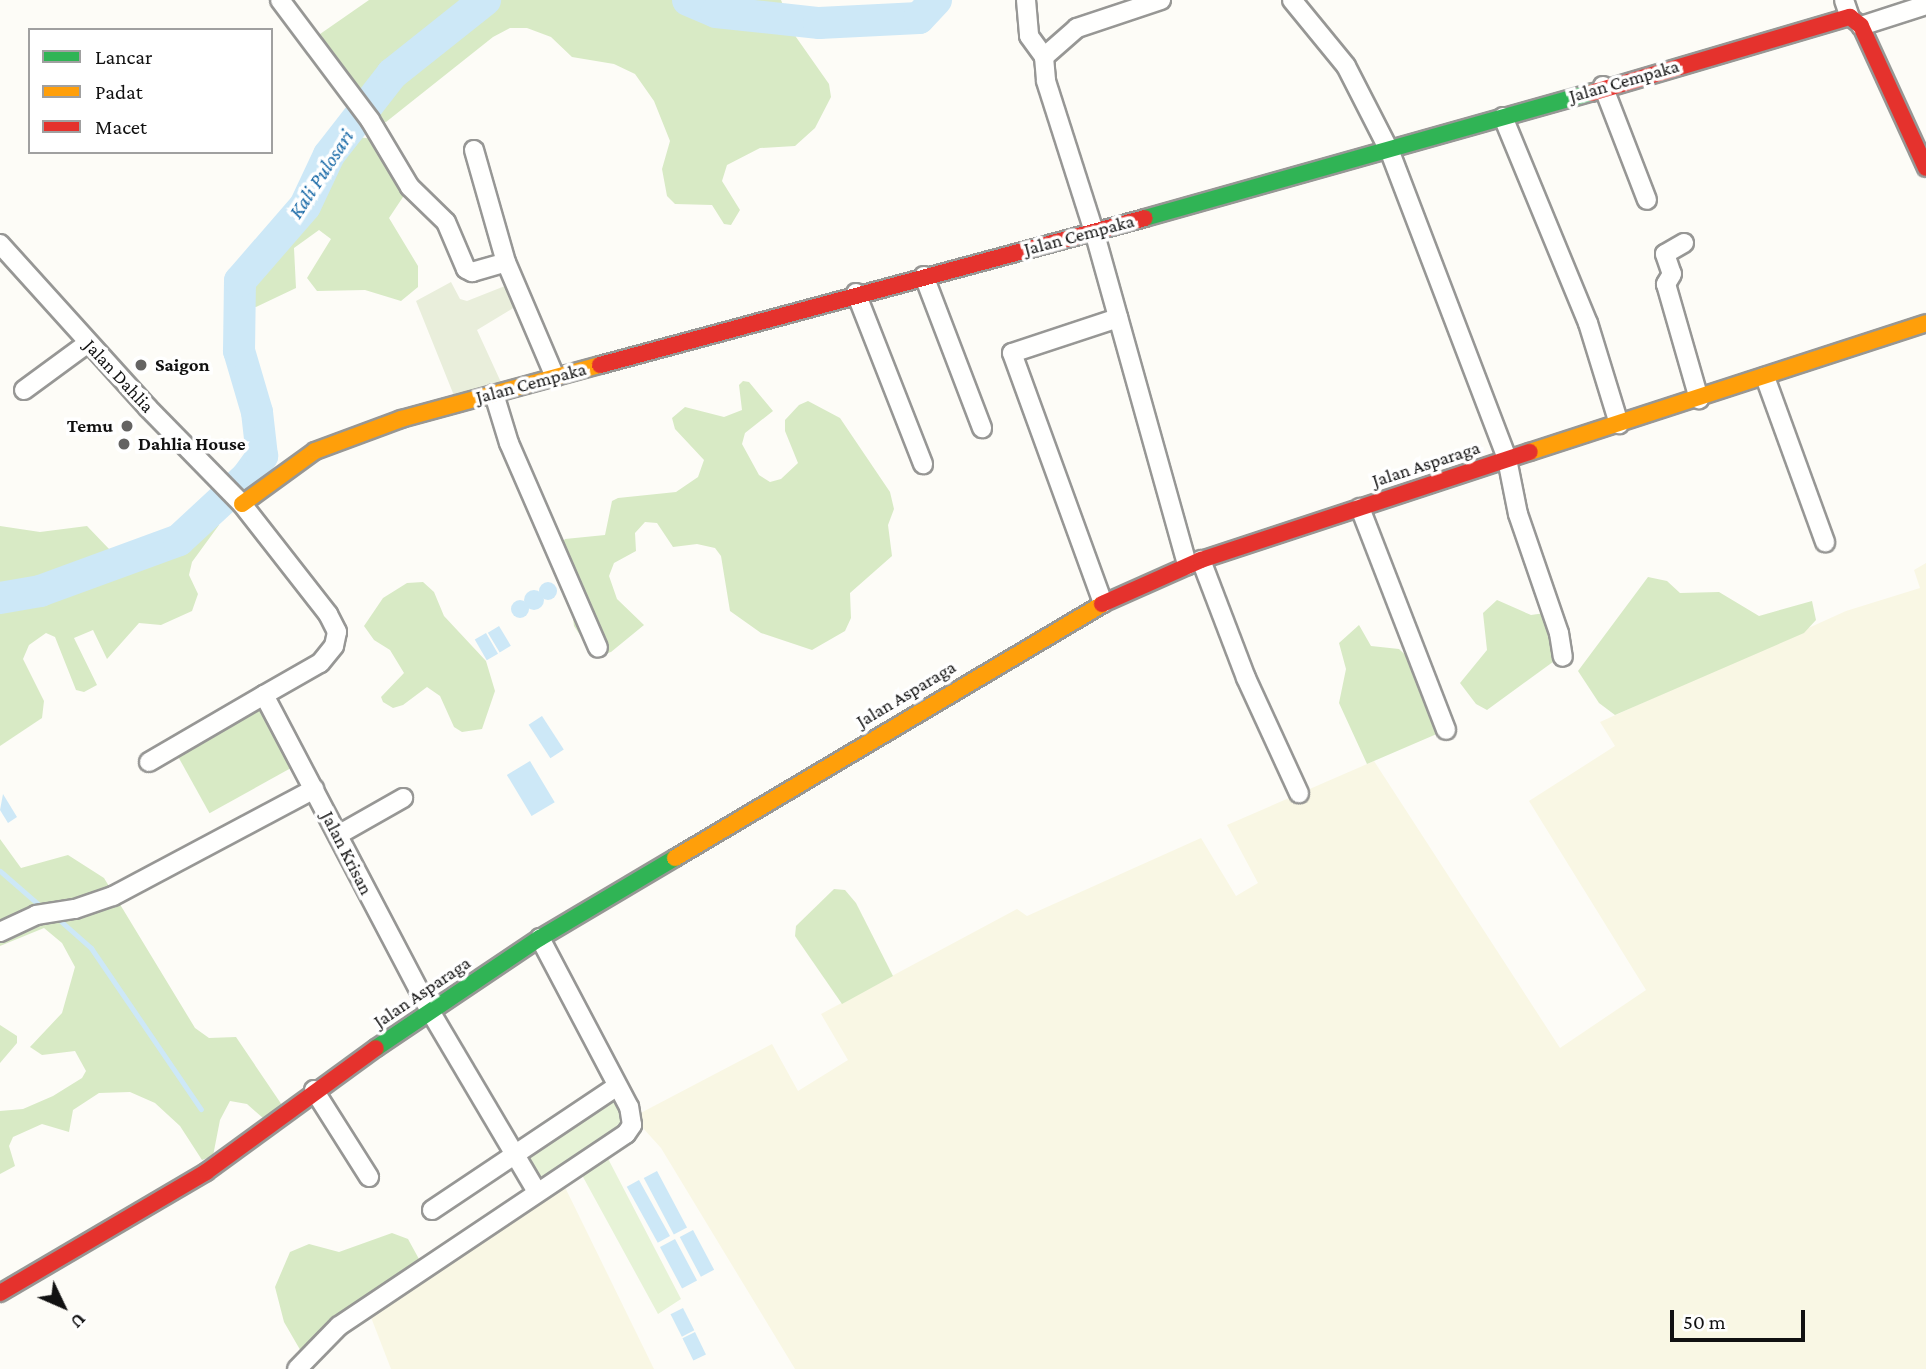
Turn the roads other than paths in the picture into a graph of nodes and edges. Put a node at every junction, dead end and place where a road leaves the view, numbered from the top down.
1 (280, 0) edge
2 (1026, 0) edge
3 (1161, 0) edge
4 (1292, 0) edge
5 (1926, 5) edge
6 (1852, 14) edge
7 (1044, 57) junction
8 (1603, 86) junction
9 (1503, 117) junction
10 (474, 150) dead end
11 (1390, 152) junction
12 (1926, 168) edge
13 (1647, 200) dead end
14 (1094, 231) junction
15 (1684, 243) dead end
16 (0, 244) edge
17 (506, 262) junction
18 (923, 276) junction
19 (856, 293) junction
20 (1118, 318) junction
21 (1926, 323) edge
22 (88, 343) junction
23 (555, 377) junction
24 (1765, 377) junction
25 (23, 390) dead end
26 (494, 394) junction
27 (1699, 398) junction
28 (1619, 424) junction
29 (982, 428) dead end
30 (1507, 459) junction
31 (923, 464) dead end
32 (232, 494) junction
33 (1360, 508) junction
34 (1825, 542) dead end
35 (1194, 563) junction
36 (1103, 603) junction
37 (598, 648) dead end
38 (1563, 657) dead end
39 (264, 695) junction
40 (1446, 730) dead end
41 (149, 762) dead end
42 (314, 789) junction
43 (1299, 793) dead end
44 (403, 798) dead end
45 (338, 835) junction
46 (0, 932) edge
47 (540, 938) junction
48 (430, 1011) junction
49 (617, 1086) junction
50 (314, 1090) junction
51 (515, 1154) junction
52 (369, 1177) dead end
53 (537, 1192) junction
54 (432, 1210) dead end
55 (0, 1293) edge
56 (297, 1369) edge

1 - 17 street
2 - 7 street
3 - 7 street
4 - 11 street
5 - 6 street, Jalan Cempaka
6 - 8 street, Jalan Cempaka
6 - 12 street
7 - 14 street
8 - 9 street, Jalan Cempaka
8 - 13 street
9 - 11 street, Jalan Cempaka
9 - 28 street
10 - 17 street
11 - 14 street, Jalan Cempaka
11 - 30 street
14 - 18 street, Jalan Cempaka
14 - 20 street
15 - 27 street
16 - 22 street, Jalan Dahlia
17 - 23 street
18 - 19 street, Jalan Cempaka
18 - 29 street
19 - 23 street, Jalan Cempaka
19 - 31 street
20 - 35 street
20 - 36 street
21 - 24 street, Jalan Asparaga
22 - 25 street
22 - 32 street, Jalan Dahlia
23 - 26 street, Jalan Cempaka
24 - 27 street, Jalan Asparaga
24 - 34 street
26 - 32 street, Jalan Cempaka
26 - 37 street
27 - 28 street, Jalan Asparaga
28 - 30 street, Jalan Asparaga
30 - 33 street, Jalan Asparaga
30 - 38 street
32 - 39 street
33 - 35 street, Jalan Asparaga
33 - 40 street
35 - 36 street, Jalan Asparaga
35 - 43 street
36 - 47 street, Jalan Asparaga
39 - 41 street
39 - 42 street, Jalan Krisan
42 - 45 street, Jalan Krisan
42 - 46 street
44 - 45 street
45 - 48 street, Jalan Krisan
47 - 48 street, Jalan Asparaga
47 - 49 street
48 - 50 street, Jalan Asparaga
48 - 51 street, Jalan Krisan
49 - 51 street
49 - 53 street
50 - 52 street
50 - 55 street, Jalan Asparaga
51 - 53 street, Jalan Krisan
51 - 54 street
53 - 56 street

